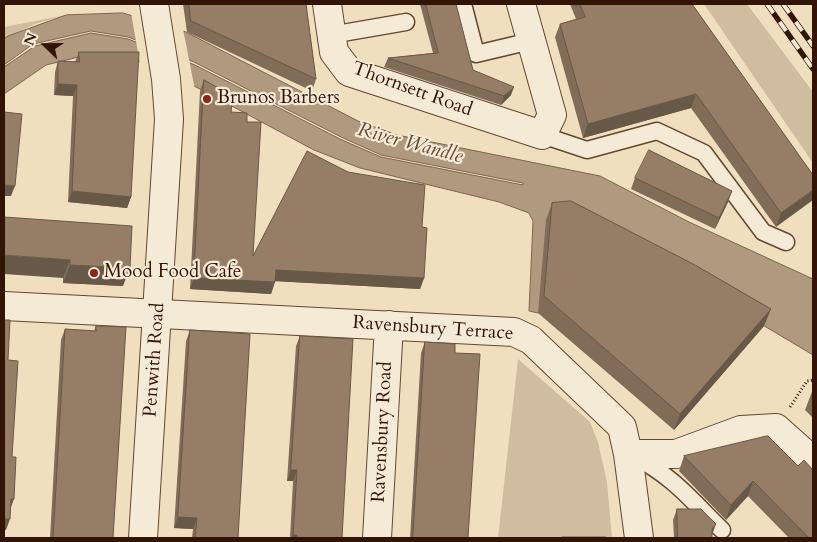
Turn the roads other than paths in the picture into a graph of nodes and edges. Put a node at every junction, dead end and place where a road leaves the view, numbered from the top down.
1 (327, 4) edge
2 (463, 4) edge
3 (521, 4) edge
4 (155, 10) edge
5 (406, 22) dead end
6 (331, 36) junction
7 (531, 41) junction
8 (552, 130) junction
9 (786, 242) dead end
10 (4, 306) edge
11 (158, 315) junction
12 (389, 325) junction
13 (628, 454) junction
14 (813, 461) edge
15 (722, 530) dead end
16 (143, 538) edge
17 (377, 538) edge
18 (639, 538) edge

1 - 6 street, Thornsett Road
2 - 7 lane
3 - 7 street
4 - 11 street, Penwith Road
5 - 6 lane
6 - 8 street, Thornsett Road
7 - 8 street
8 - 9 lane
10 - 11 street, Ravensbury Terrace
11 - 12 street, Ravensbury Terrace
11 - 16 street, Penwith Road
12 - 13 street, Ravensbury Terrace
12 - 17 street, Ravensbury Road
13 - 14 street
13 - 15 lane
13 - 18 street, Ravensbury Terrace

